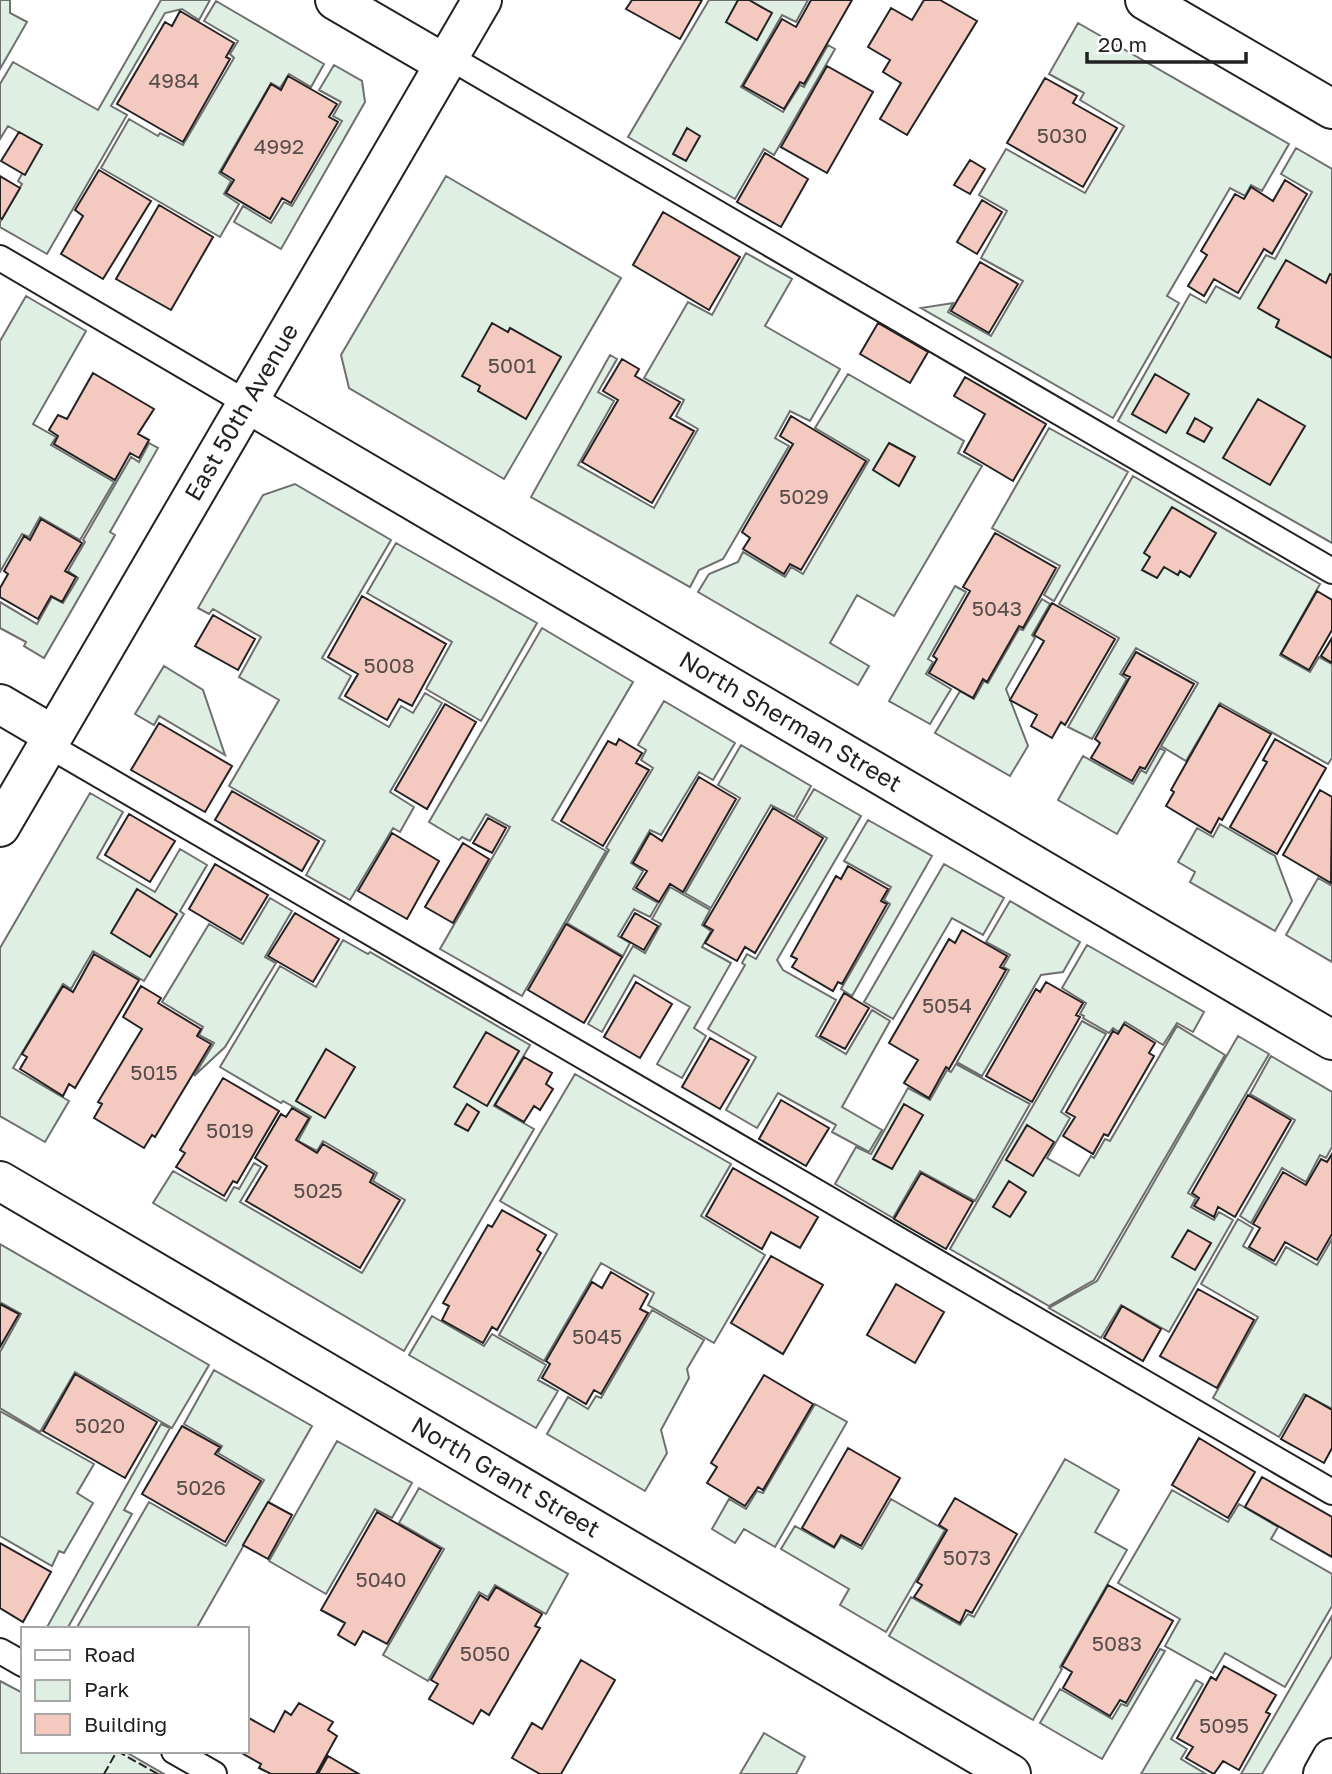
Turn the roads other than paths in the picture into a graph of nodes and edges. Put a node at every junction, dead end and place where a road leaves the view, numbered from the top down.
1 (335, 0) edge
2 (482, 0) edge
3 (1144, 0) edge
4 (447, 61) junction
5 (1332, 109) edge
6 (0, 258) edge
7 (247, 403) junction
8 (1332, 571) edge
9 (0, 704) edge
10 (51, 740) junction
11 (0, 827) edge
12 (1332, 1040) edge
13 (0, 1181) edge
14 (1332, 1492) edge
15 (0, 1651) edge
16 (21, 1663) edge
17 (177, 1753) edge
18 (1332, 1758) edge
19 (214, 1774) edge
20 (1011, 1774) edge
21 (1323, 1774) edge

1 - 4 street
2 - 4 street, East 50th Avenue
3 - 5 street
4 - 7 street, East 50th Avenue
4 - 8 lane
6 - 7 lane
7 - 10 street, East 50th Avenue
7 - 12 street, North Sherman Street
9 - 10 street
10 - 11 street, East 50th Avenue
10 - 14 lane
13 - 20 street, North Grant Street
15 - 16 lane
17 - 19 lane
18 - 21 street

